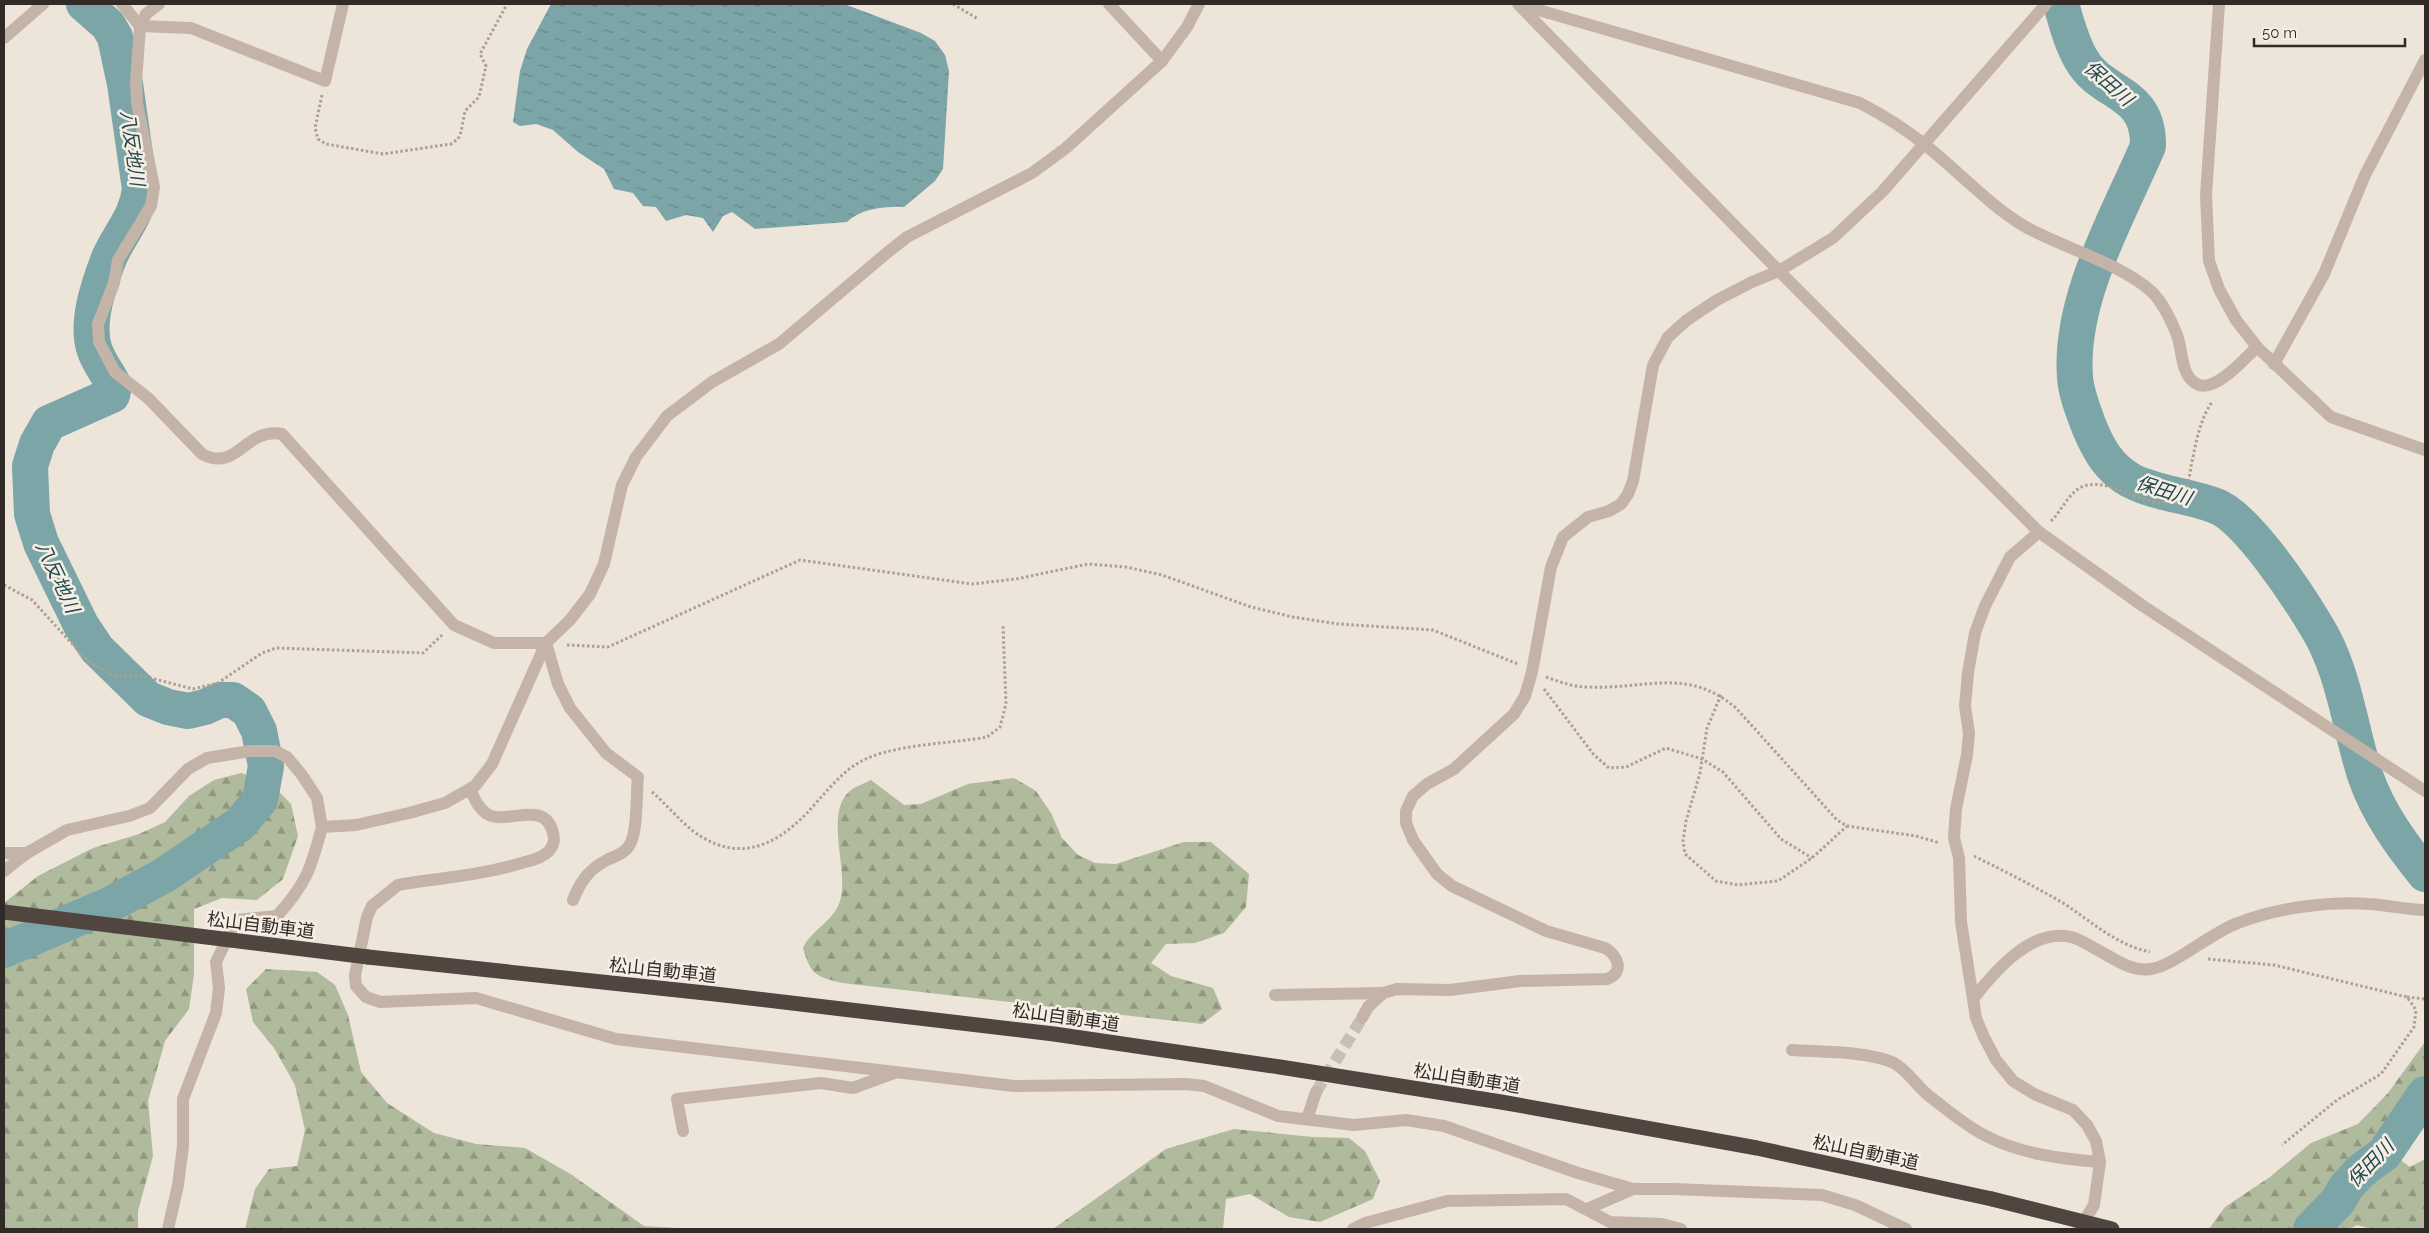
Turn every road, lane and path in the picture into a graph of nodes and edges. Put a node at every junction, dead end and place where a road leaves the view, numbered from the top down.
1 (43, 4) edge
2 (122, 4) edge
3 (159, 4) edge
4 (344, 4) edge
5 (507, 4) edge
6 (953, 4) edge
7 (1109, 4) edge
8 (1199, 4) edge
9 (1518, 4) edge
10 (2046, 4) edge
11 (2219, 4) edge
12 (978, 19) dead end
13 (140, 26) junction
14 (4, 38) edge
15 (2425, 60) edge
16 (1162, 61) junction
17 (325, 81) junction
18 (1924, 144) junction
19 (1779, 271) junction
20 (2257, 347) junction
21 (2274, 364) junction
22 (2213, 384) junction
23 (2425, 450) edge
24 (2039, 532) junction
25 (4, 585) edge
26 (454, 625) junction
27 (1003, 626) dead end
28 (546, 643) junction
29 (1532, 672) junction
30 (1721, 695) junction
31 (1702, 759) junction
32 (638, 777) junction
33 (470, 789) junction
34 (2425, 792) edge
35 (1847, 826) junction
36 (322, 827) junction
37 (1956, 848) junction
38 (4, 853) edge
39 (26, 853) junction
40 (1812, 858) junction
41 (4, 871) edge
42 (573, 900) dead end
43 (2425, 910) edge
44 (4, 912) edge
45 (2180, 955) junction
46 (1383, 993) junction
47 (1275, 995) dead end
48 (2407, 997) junction
49 (1973, 998) junction
50 (2425, 999) edge
51 (1362, 1018) tunnel mouth
52 (1792, 1050) dead end
53 (898, 1072) junction
54 (1316, 1092) tunnel mouth
55 (1307, 1119) junction
56 (683, 1131) dead end
57 (2282, 1144) dead end
58 (2100, 1162) junction
59 (1634, 1189) junction
60 (1587, 1209) junction
61 (168, 1229) edge
62 (1353, 1229) edge
63 (1681, 1229) edge
64 (1906, 1229) edge
65 (2079, 1229) edge
66 (2112, 1229) edge

1 - 14 street
2 - 13 street
3 - 13 street
4 - 17 street
5 - 17 path
6 - 12 path
7 - 16 street
8 - 16 street
9 - 18 street
9 - 19 street
10 - 18 street
11 - 20 street
13 - 17 street
13 - 26 street
15 - 21 street
16 - 28 street
18 - 19 street
18 - 22 street
19 - 24 street
19 - 29 street
20 - 21 street
20 - 22 street
21 - 23 street
22 - 24 path
24 - 34 street
24 - 37 street
25 - 26 path
26 - 28 street
27 - 32 path
28 - 29 path
28 - 32 street
28 - 33 street
29 - 30 path
29 - 31 path
29 - 46 street
30 - 31 path
30 - 35 path
31 - 40 path
31 - 40 path
32 - 42 street
33 - 36 street
33 - 53 street
35 - 37 path
35 - 40 path
36 - 39 street
36 - 61 street
37 - 45 path
37 - 49 street
38 - 39 street
39 - 41 street
43 - 45 street
44 - 66 highway, 松山自動車道, bridge
45 - 48 path
45 - 49 street
46 - 47 street
46 - 51 street
48 - 50 path
48 - 57 path
49 - 58 street
52 - 58 street
53 - 55 street
53 - 56 street
54 - 55 street
55 - 59 street
58 - 65 street
59 - 60 street
59 - 64 street
60 - 62 street
60 - 63 street

